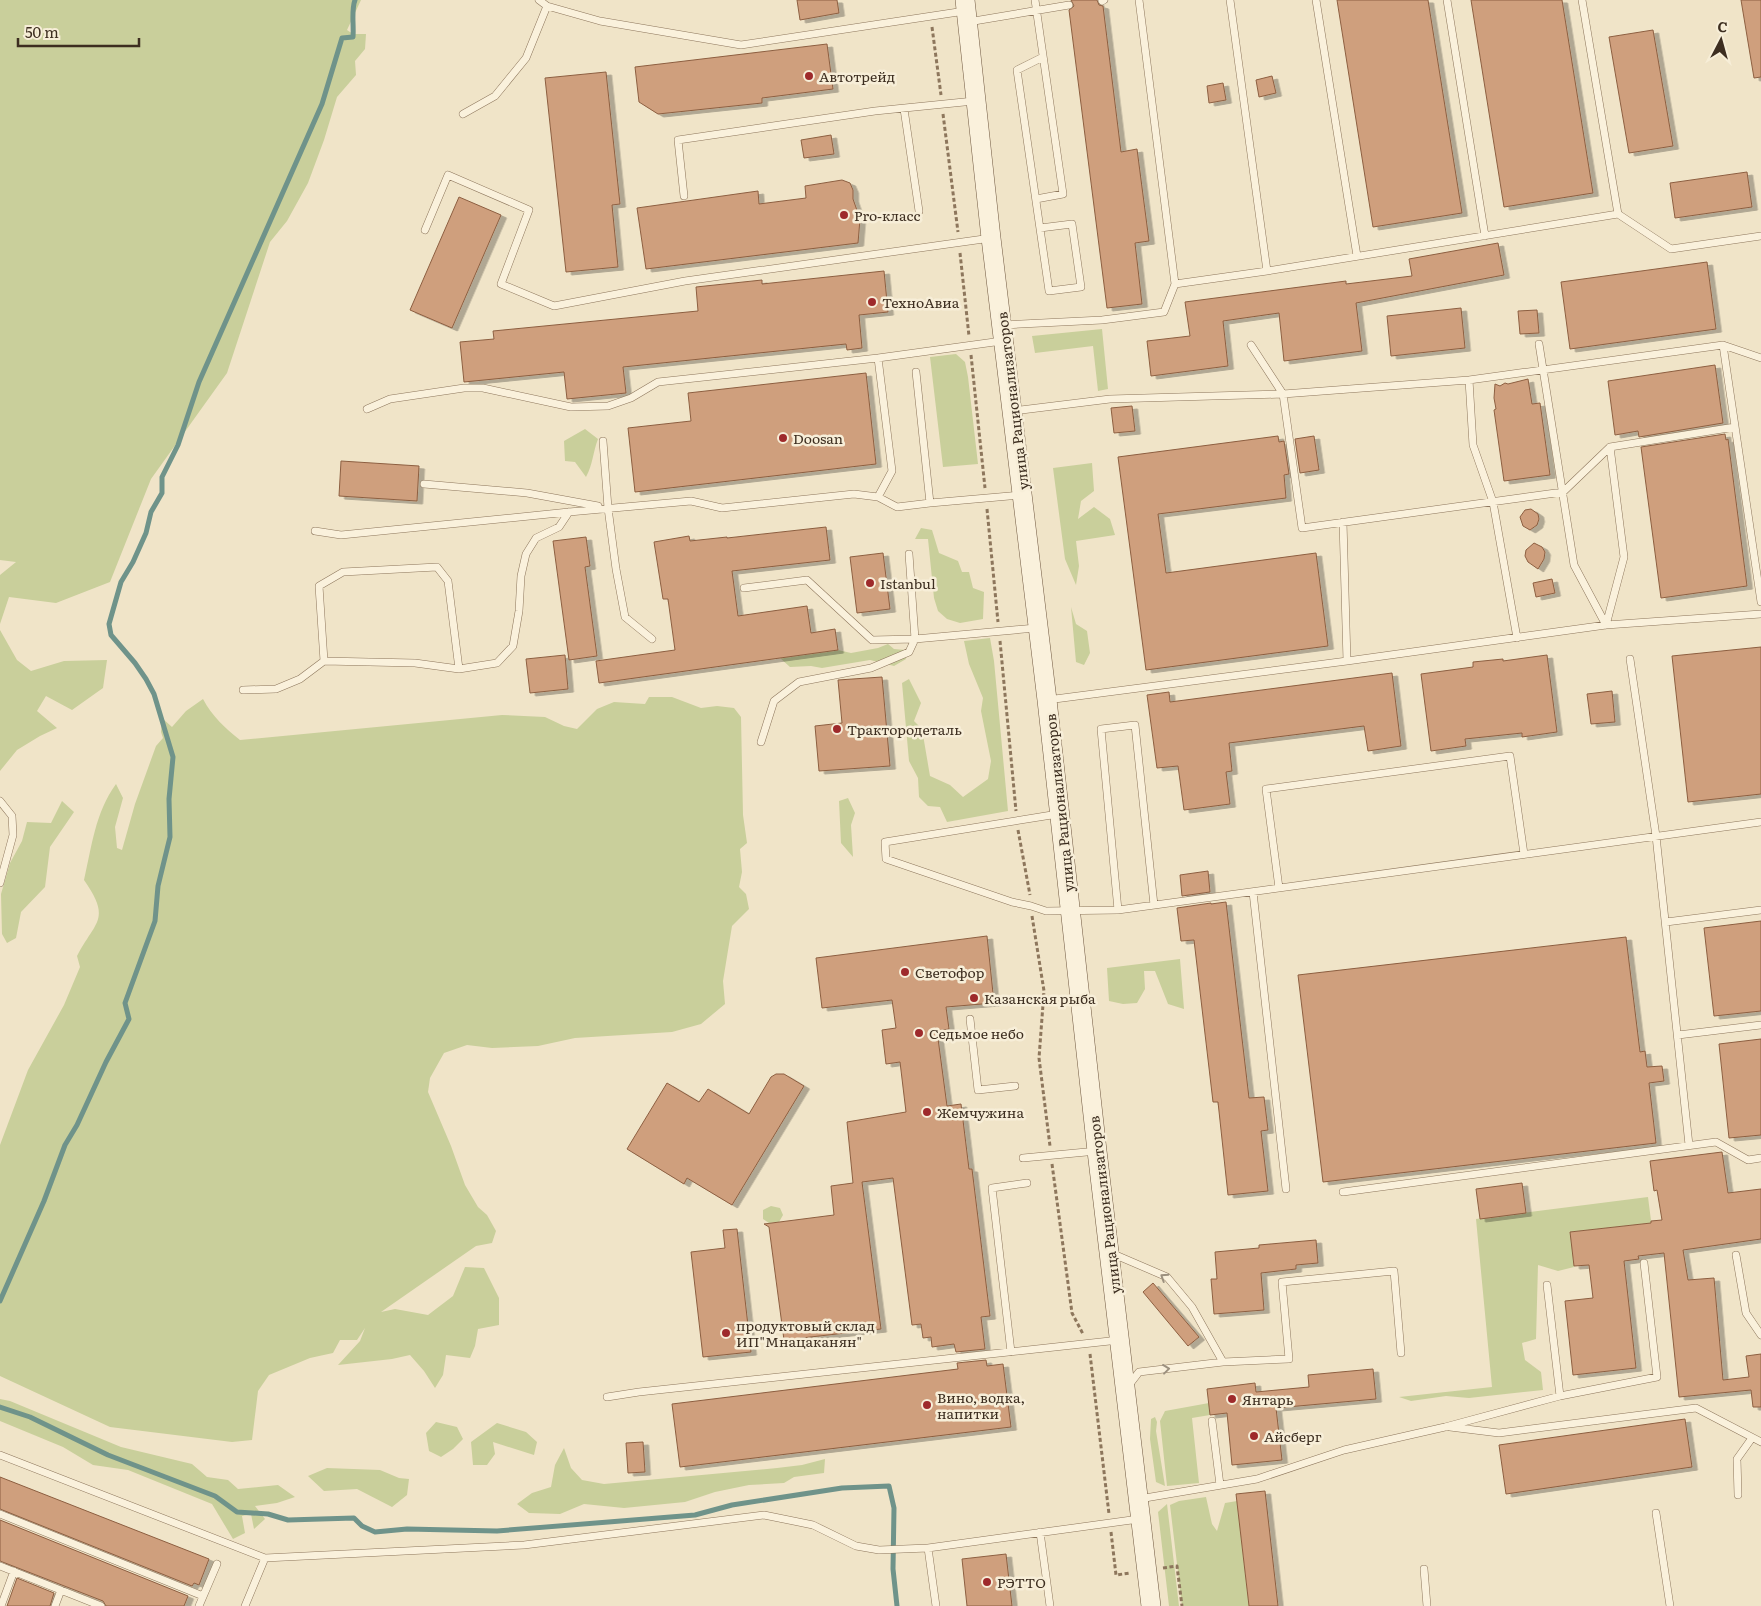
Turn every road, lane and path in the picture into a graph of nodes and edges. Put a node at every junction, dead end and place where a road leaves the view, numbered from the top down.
1 (539, 0) edge
2 (1035, 0) edge
3 (1139, 0) edge
4 (1230, 0) edge
5 (1316, 0) edge
6 (1447, 0) edge
7 (1582, 0) edge
8 (1069, 5) dead end
9 (547, 6) junction
10 (1036, 10) junction
11 (966, 11) edge
12 (1043, 58) junction
13 (977, 101) junction
14 (904, 108) junction
15 (463, 114) dead end
16 (684, 196) dead end
17 (1036, 200) junction
18 (918, 212) dead end
19 (1618, 214) junction
20 (1040, 228) junction
21 (425, 230) dead end
22 (1485, 236) junction
23 (1761, 236) edge
24 (991, 238) junction
25 (1357, 256) junction
26 (1266, 271) junction
27 (1174, 284) junction
28 (1004, 333) junction
29 (1251, 344) dead end
30 (1539, 344) dead end
31 (1723, 345) junction
32 (878, 358) junction
33 (1761, 358) edge
34 (1544, 370) junction
35 (916, 372) dead end
36 (1469, 380) junction
37 (1283, 394) junction
38 (368, 409) dead end
39 (1013, 411) junction
40 (1735, 427) junction
41 (603, 441) dead end
42 (1610, 447) junction
43 (424, 484) dead end
44 (1563, 492) junction
45 (1023, 495) junction
46 (878, 497) junction
47 (1493, 502) junction
48 (930, 503) junction
49 (608, 508) junction
50 (568, 512) junction
51 (1343, 522) junction
52 (315, 531) dead end
53 (909, 554) dead end
54 (744, 588) dead end
55 (1761, 602) edge
56 (1761, 614) edge
57 (1606, 626) junction
58 (1039, 628) junction
59 (1518, 638) junction
60 (652, 639) dead end
61 (915, 639) junction
62 (1630, 659) dead end
63 (324, 661) junction
64 (1347, 661) junction
65 (459, 669) junction
66 (244, 690) dead end
67 (1047, 700) junction
68 (760, 742) dead end
69 (0, 801) edge
70 (1060, 813) junction
71 (1761, 822) edge
72 (1656, 836) junction
73 (1524, 854) junction
74 (0, 883) edge
75 (1279, 888) junction
76 (1253, 892) junction
77 (1154, 905) junction
78 (1118, 910) junction
79 (1761, 910) edge
80 (1072, 912) junction
81 (1666, 922) junction
82 (970, 1018) dead end
83 (1761, 1025) edge
84 (1678, 1035) junction
85 (1014, 1086) dead end
86 (1689, 1145) junction
87 (1097, 1151) junction
88 (1023, 1158) dead end
89 (1761, 1158) edge
90 (1027, 1183) dead end
91 (1286, 1188) dead end
92 (1343, 1192) dead end
93 (1110, 1253) junction
94 (1736, 1255) dead end
95 (1644, 1263) dead end
96 (1547, 1285) dead end
97 (1761, 1335) edge
98 (1120, 1340) junction
99 (1012, 1352) junction
100 (1401, 1353) dead end
101 (1223, 1362) junction
102 (1126, 1389) junction
103 (1560, 1396) junction
104 (607, 1397) dead end
105 (1212, 1420) dead end
106 (1445, 1427) junction
107 (1752, 1438) junction
108 (1761, 1442) edge
109 (0, 1455) edge
110 (1220, 1485) junction
111 (1738, 1495) dead end
112 (1138, 1499) junction
113 (1656, 1513) dead end
114 (0, 1514) edge
115 (1140, 1518) junction
116 (1040, 1532) junction
117 (928, 1548) junction
118 (265, 1558) junction
119 (217, 1564) dead end
120 (0, 1566) edge
121 (1177, 1566) dead end
122 (1424, 1568) dead end
123 (14, 1571) junction
124 (61, 1590) junction
125 (204, 1596) junction
126 (1, 1606) edge
127 (54, 1606) edge
128 (101, 1606) edge
129 (199, 1606) edge
130 (245, 1606) edge
131 (936, 1606) edge
132 (1050, 1606) edge
133 (1151, 1606) edge
134 (1182, 1606) edge
135 (1427, 1606) edge
136 (1670, 1606) edge

1 - 9 lane
2 - 10 lane
3 - 27 lane
4 - 26 lane
5 - 25 lane
6 - 22 lane
7 - 19 lane
8 - 10 lane
9 - 11 lane
9 - 15 lane
10 - 11 lane
10 - 12 lane
11 - 13 main road, улица Рационализаторов
12 - 17 lane
12 - 17 lane
13 - 14 lane
13 - 24 main road, улица Рационализаторов
14 - 16 lane
14 - 18 lane
17 - 20 lane
19 - 22 lane
19 - 23 lane
20 - 20 lane
21 - 24 lane
22 - 25 lane
24 - 28 main road, улица Рационализаторов
25 - 26 lane
26 - 27 lane
27 - 28 lane
28 - 32 lane
28 - 39 main road, улица Рационализаторов
29 - 37 lane
30 - 34 lane
31 - 33 lane
31 - 34 lane
31 - 40 lane
32 - 38 lane
32 - 46 lane
34 - 36 lane
34 - 44 lane
35 - 48 lane
36 - 37 lane
36 - 47 lane
37 - 39 lane
37 - 51 lane
39 - 45 main road, улица Рационализаторов
40 - 42 lane
40 - 55 lane
41 - 49 lane
42 - 44 lane
42 - 57 lane
43 - 49 lane
44 - 47 lane
44 - 57 lane
45 - 48 lane
45 - 58 main road, улица Рационализаторов
46 - 48 lane
46 - 49 lane
47 - 51 lane
47 - 59 lane
49 - 50 lane
49 - 60 lane
50 - 52 lane
50 - 65 lane
51 - 64 lane
53 - 61 lane
54 - 61 lane
56 - 57 lane
57 - 59 lane
58 - 61 lane
58 - 67 main road, улица Рационализаторов
59 - 64 lane
61 - 68 lane
62 - 72 lane
63 - 65 lane
63 - 65 lane
63 - 66 lane
64 - 67 lane
67 - 70 main road, улица Рационализаторов
69 - 74 lane
70 - 80 main road, улица Рационализаторов
70 - 80 lane
71 - 72 lane
72 - 73 lane
72 - 81 lane
73 - 75 lane
73 - 75 lane
75 - 76 lane
76 - 77 lane
76 - 91 lane
77 - 78 lane
77 - 78 lane
78 - 80 lane
79 - 81 lane
80 - 87 main road, улица Рационализаторов
81 - 84 lane
82 - 85 lane
83 - 84 lane
84 - 86 lane
86 - 89 lane
86 - 92 lane
87 - 88 lane
87 - 93 main road, улица Рационализаторов
90 - 99 lane
93 - 98 main road, улица Рационализаторов
101 -> 93 lane
94 - 97 lane
95 - 103 lane
96 - 103 lane
98 - 99 lane
98 - 102 main road, улица Рационализаторов
99 - 104 lane
100 - 101 lane
102 -> 101 lane
102 - 112 main road, улица Рационализаторов
103 - 106 lane
105 - 110 lane
106 - 107 lane
106 - 110 lane
107 - 108 lane
107 - 111 lane
109 - 118 lane
110 - 112 lane
112 - 115 main road, улица Рационализаторов
113 - 136 lane
114 - 125 lane
115 - 116 lane
115 - 133 main road, улица Рационализаторов
116 - 117 lane
116 - 132 lane
117 - 118 lane
117 - 131 lane
118 - 130 lane
119 - 125 lane
120 - 123 lane
121 - 134 path
122 - 135 lane
123 - 124 lane
123 - 126 lane
124 - 127 lane
124 - 128 lane
125 - 129 lane

